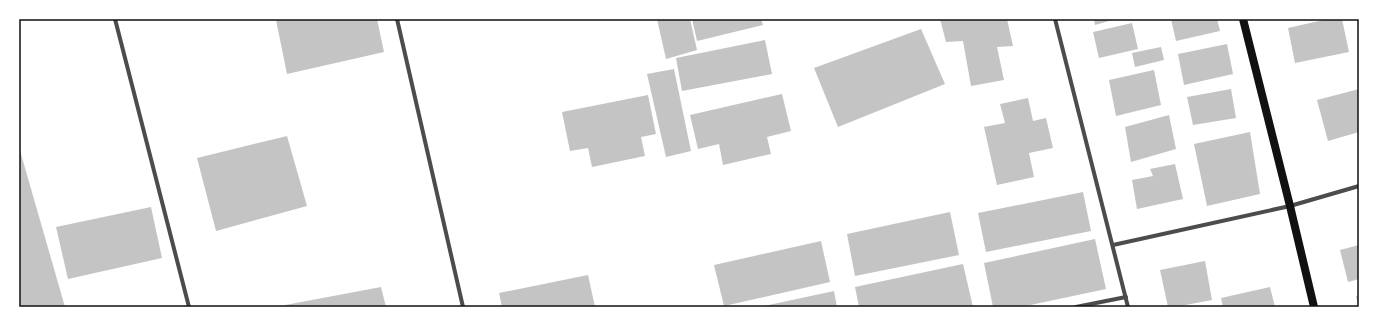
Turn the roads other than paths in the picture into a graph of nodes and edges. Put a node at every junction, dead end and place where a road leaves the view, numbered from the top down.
1 (115, 19) edge
2 (397, 19) edge
3 (1055, 19) edge
4 (1243, 19) edge
5 (1359, 186) edge
6 (1290, 206) junction
7 (1113, 246) junction
8 (1126, 297) junction
9 (189, 307) edge
10 (463, 307) edge
11 (1076, 307) edge
12 (1128, 307) edge
13 (1314, 307) edge

1 - 9 street
2 - 10 street
3 - 7 street
4 - 6 main road
5 - 6 street
6 - 7 street
6 - 13 main road
7 - 8 street
8 - 11 street
8 - 12 street

